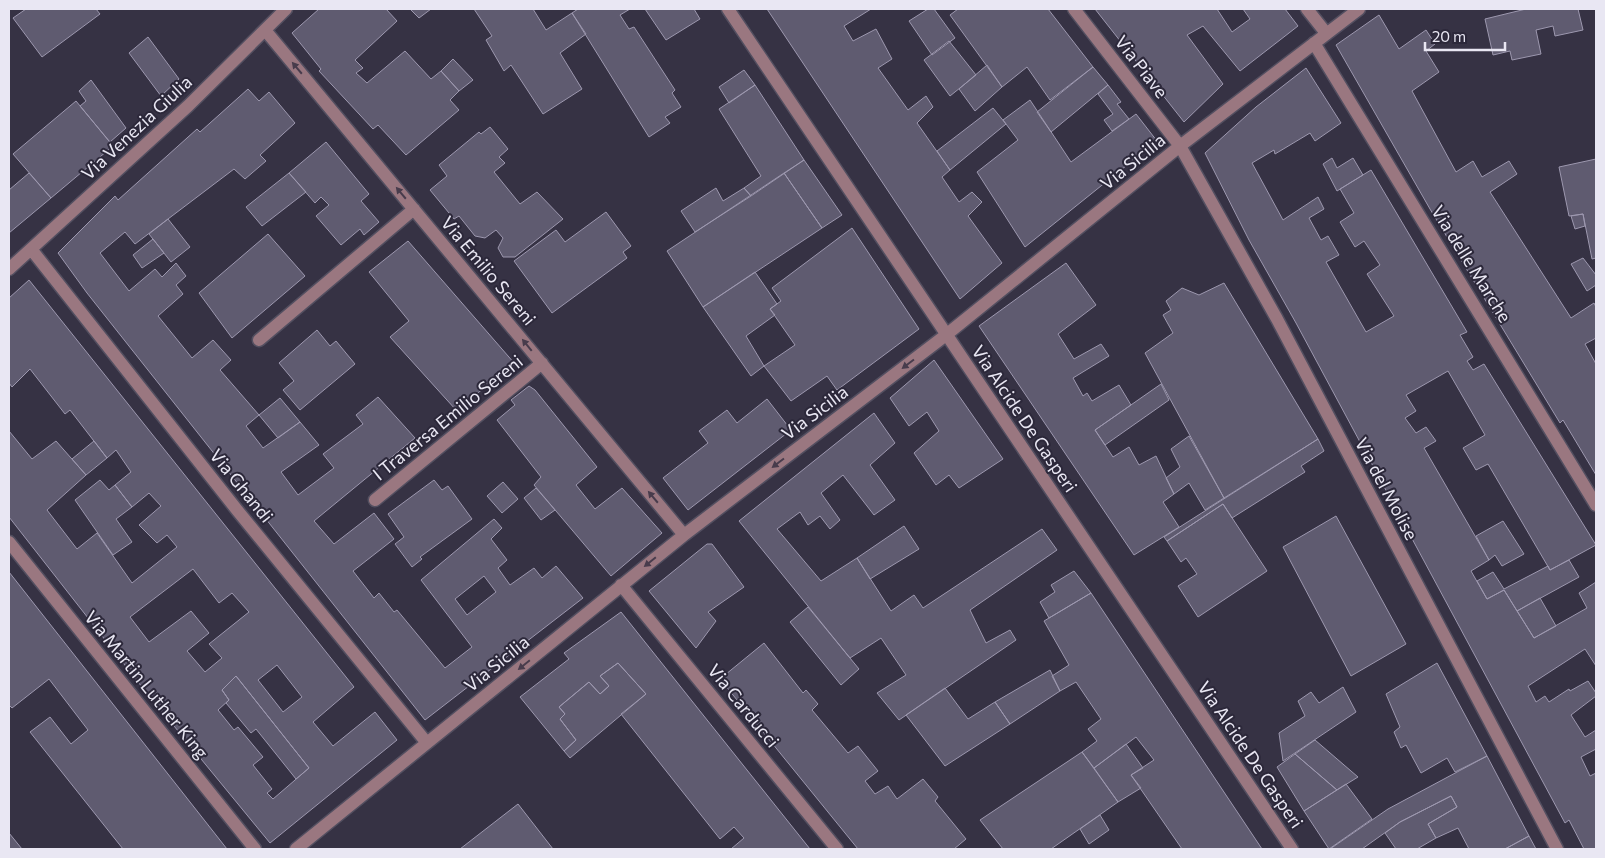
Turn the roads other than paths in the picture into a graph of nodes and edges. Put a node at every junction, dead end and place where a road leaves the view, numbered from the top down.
1 (286, 9) edge
2 (728, 9) edge
3 (1074, 9) edge
4 (1307, 9) edge
5 (1359, 9) edge
6 (265, 30) junction
7 (1326, 33) junction
8 (1314, 43) junction
9 (1180, 146) junction
10 (414, 209) junction
11 (31, 249) junction
12 (9, 268) edge
13 (946, 335) junction
14 (259, 340) dead end
15 (542, 363) junction
16 (375, 500) dead end
17 (1596, 505) edge
18 (684, 535) junction
19 (9, 542) edge
20 (621, 586) junction
21 (427, 743) junction
22 (255, 849) edge
23 (296, 849) edge
24 (837, 849) edge
25 (1292, 849) edge
26 (1557, 849) edge

1 - 6 street, Via Venezia Giulia
2 - 13 street, Via Alcide De Gasperi
3 - 9 street, Via Piave
4 - 7 street
5 - 7 street, Via Sicilia
10 -> 6 street, Via Emilio Sereni
6 - 11 street, Via Venezia Giulia
7 - 8 street, Via Sicilia
8 - 9 street, Via Sicilia
8 - 17 street, Via delle Marche
9 - 13 street, Via Sicilia
9 - 26 street, Via del Molise
10 - 14 street
15 -> 10 street, Via Emilio Sereni
11 - 12 street, Via Venezia Giulia
11 - 21 street, Via Ghandi
13 -> 18 street, Via Sicilia
13 - 25 street, Via Alcide De Gasperi
15 - 16 street, I Traversa Emilio Sereni
18 -> 15 street, Via Emilio Sereni
18 -> 20 street, Via Sicilia
19 - 22 street, Via Martin Luther King
20 -> 21 street, Via Sicilia
20 - 24 street, Via Carducci
21 - 23 street, Via Sicilia

